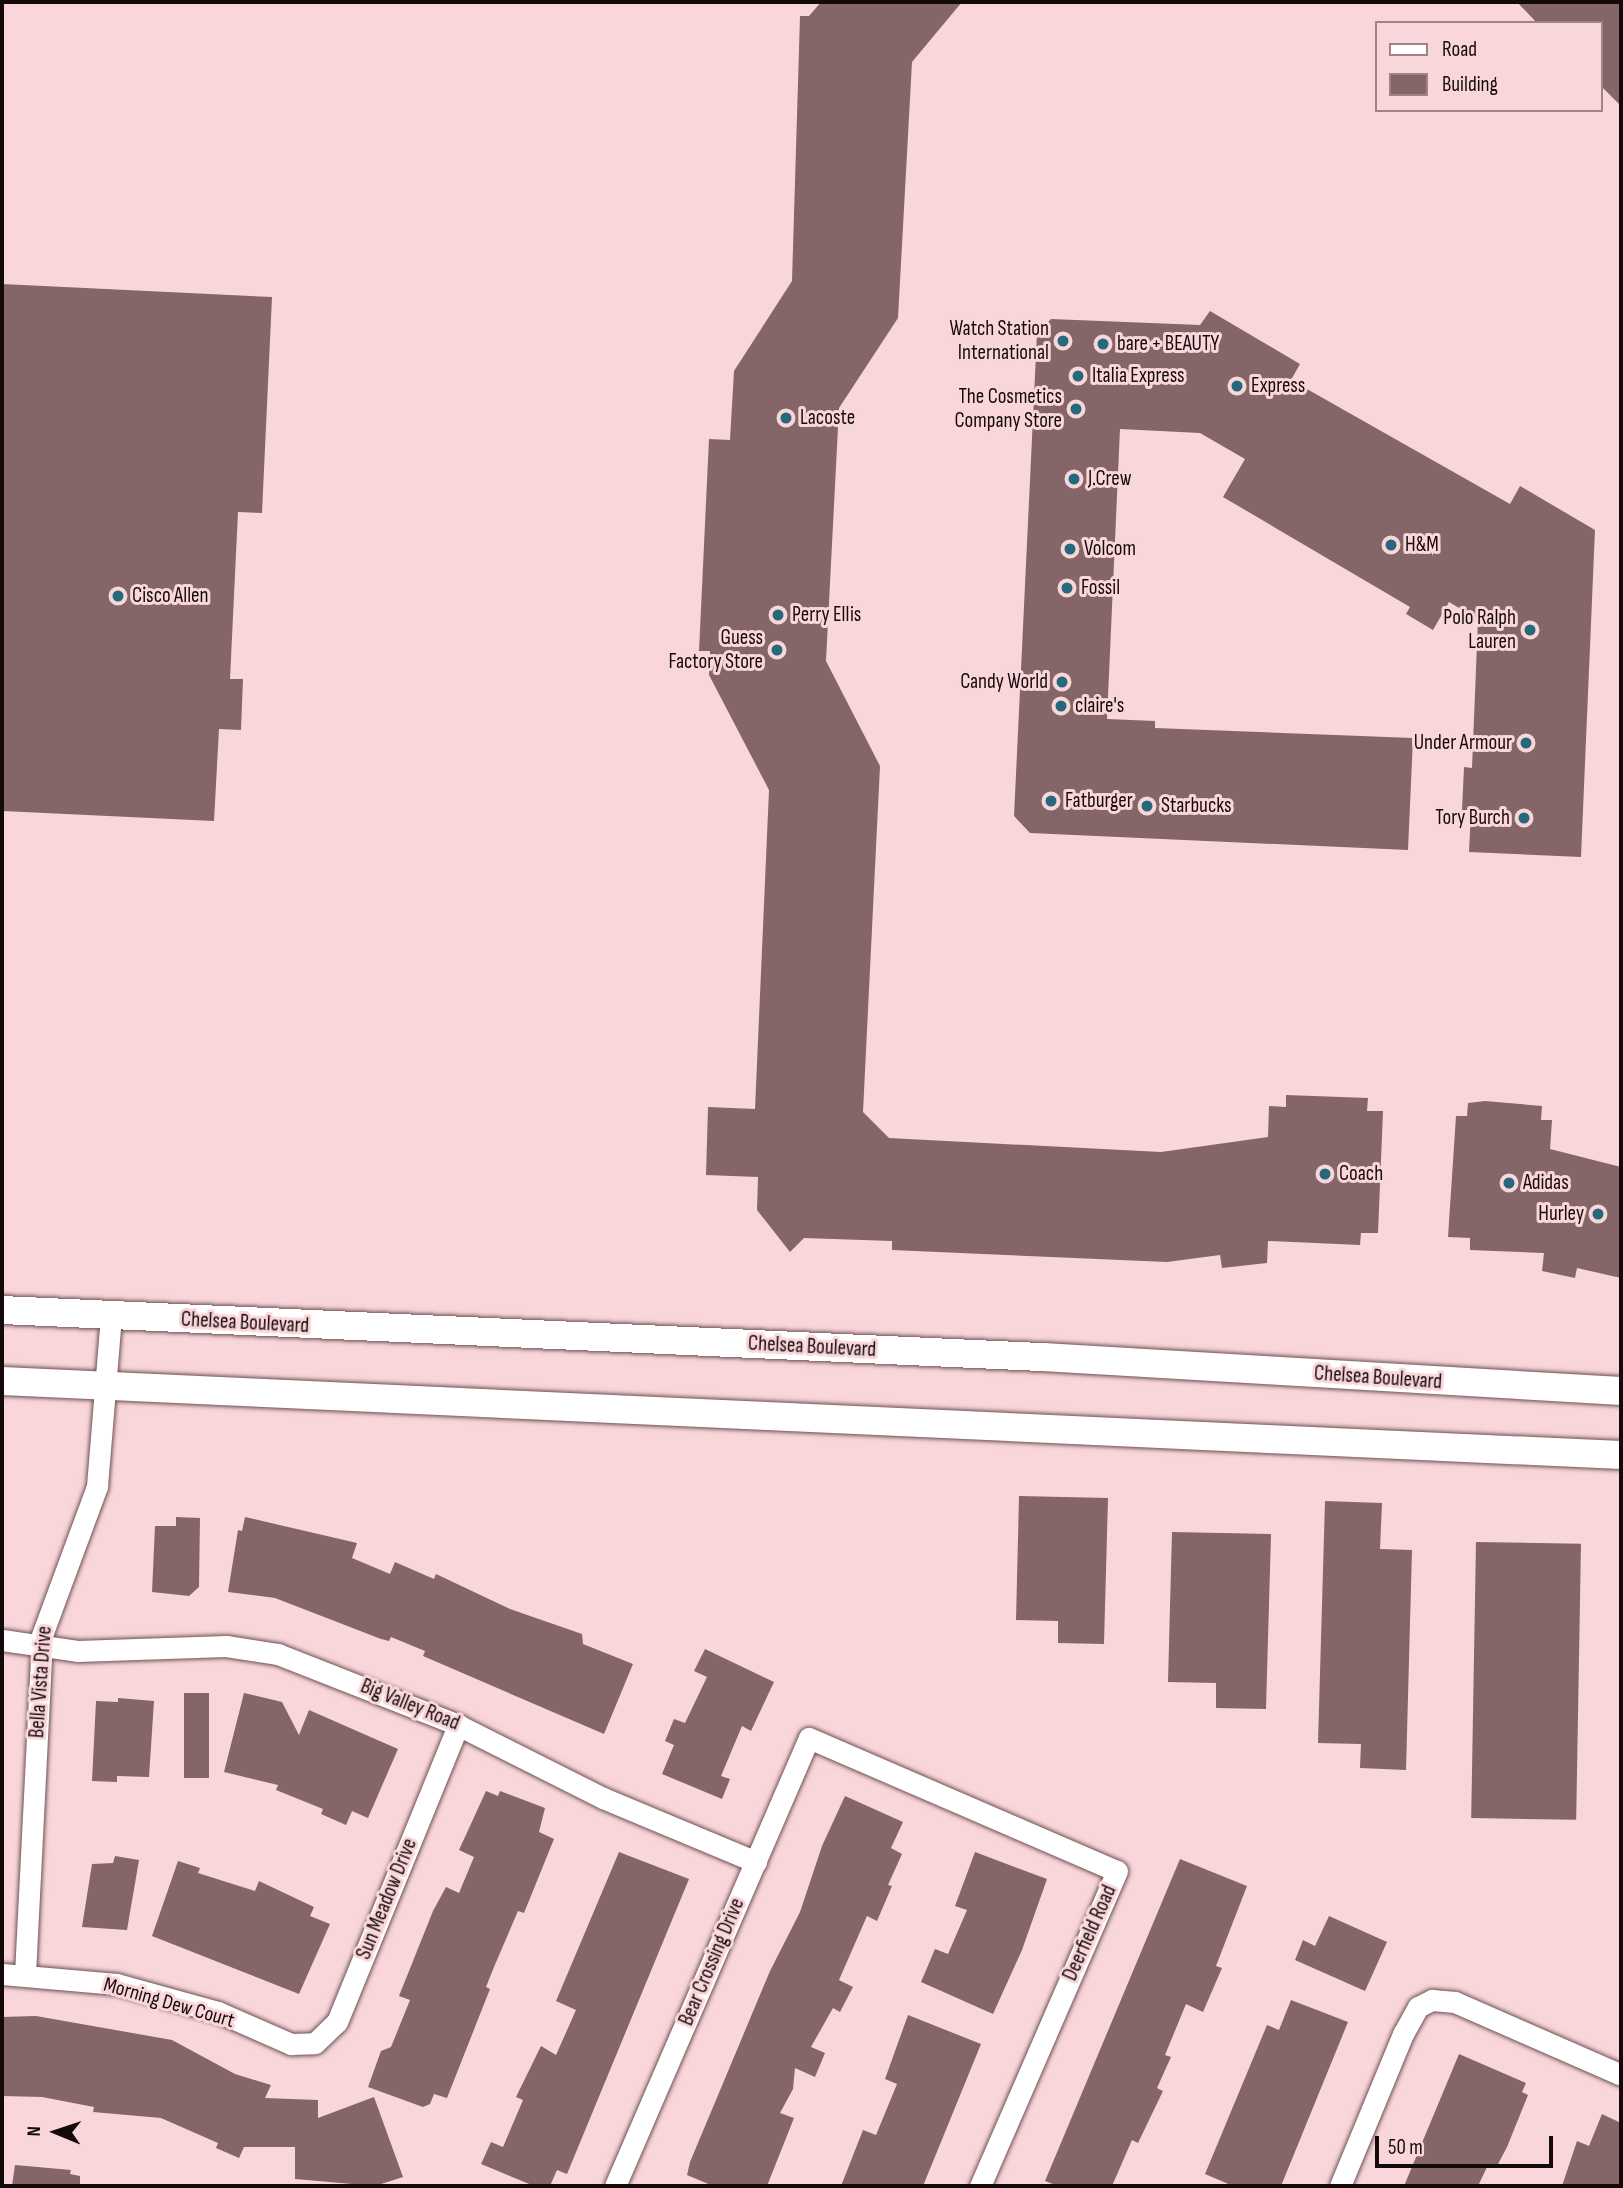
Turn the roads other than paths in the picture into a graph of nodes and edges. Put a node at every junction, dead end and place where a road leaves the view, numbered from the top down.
1 (2, 1310) edge
2 (111, 1317) junction
3 (2, 1381) edge
4 (108, 1385) junction
5 (1621, 1391) edge
6 (1621, 1455) edge
7 (2, 1640) edge
8 (40, 1646) junction
9 (458, 1725) junction
10 (809, 1738) joint
11 (756, 1862) junction
12 (2, 1974) edge
13 (25, 1975) junction
14 (291, 2044) joint
15 (1621, 2075) edge
16 (615, 2186) edge
17 (980, 2186) edge
18 (1340, 2186) edge

1 - 2 main road, Chelsea Boulevard
2 - 4 street, Bella Vista Drive
2 - 5 main road, Chelsea Boulevard
3 - 4 main road
4 - 6 main road
4 - 8 street, Bella Vista Drive
7 - 8 street, Big Valley Road
8 - 9 street, Big Valley Road
8 - 13 street, Bella Vista Drive
9 - 11 street, Big Valley Road
9 - 14 street, Sun Meadow Drive
10 - 11 street, Bear Crossing Drive
10 - 17 street, Deerfield Road
11 - 16 street, Bear Crossing Drive
12 - 13 street, Morning Dew Court
13 - 14 street, Morning Dew Court
15 - 18 street

